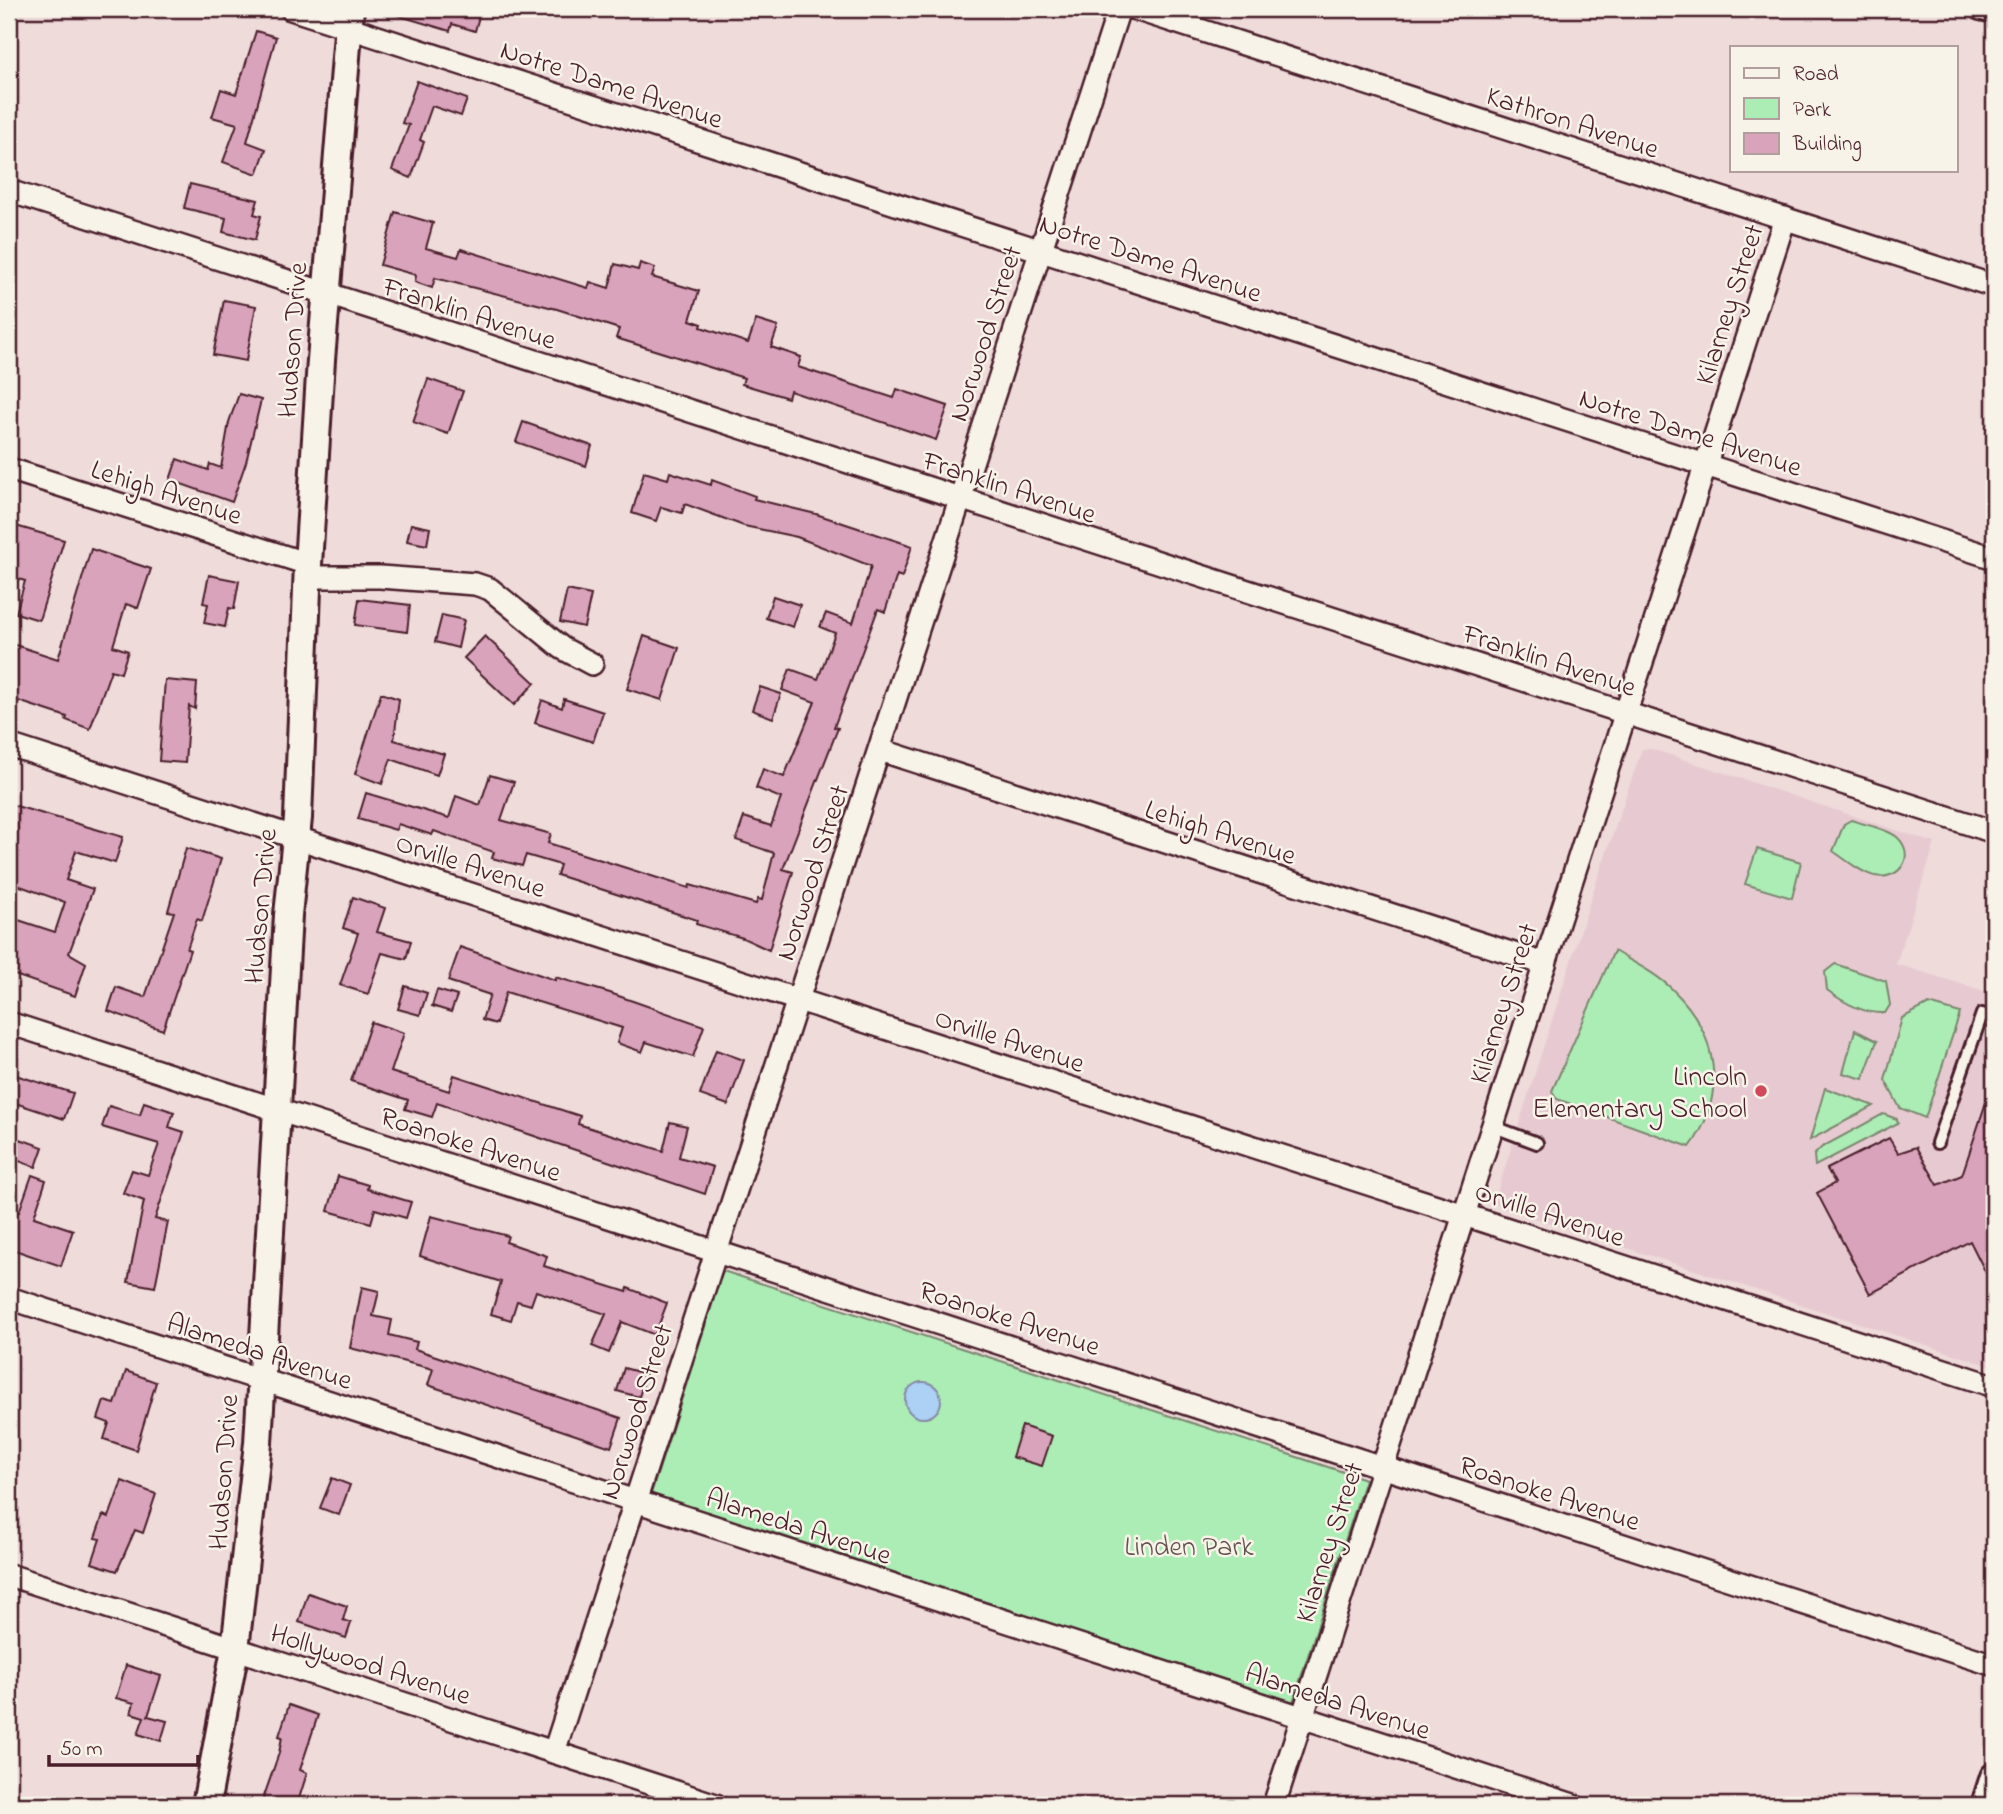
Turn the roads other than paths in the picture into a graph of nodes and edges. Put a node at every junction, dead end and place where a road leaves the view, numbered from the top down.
1 (291, 9) edge
2 (1119, 9) edge
3 (1135, 9) edge
4 (1980, 9) edge
5 (1994, 12) edge
6 (349, 18) edge
7 (9, 191) edge
8 (1785, 218) junction
9 (1040, 250) junction
10 (1994, 286) edge
11 (326, 296) junction
12 (1706, 466) junction
13 (9, 469) edge
14 (960, 499) junction
15 (1994, 558) edge
16 (307, 570) junction
17 (592, 664) dead end
18 (1627, 713) junction
19 (9, 745) edge
20 (880, 750) junction
21 (1994, 832) edge
22 (295, 840) junction
23 (1545, 964) junction
24 (798, 999) junction
25 (1994, 1017) edge
26 (9, 1023) edge
27 (277, 1110) junction
28 (1492, 1126) junction
29 (1537, 1143) dead end
30 (1937, 1143) dead end
31 (1464, 1214) junction
32 (718, 1253) junction
33 (9, 1298) edge
34 (260, 1378) junction
35 (1994, 1386) edge
36 (1382, 1467) junction
37 (635, 1500) junction
38 (9, 1576) edge
39 (235, 1648) junction
40 (1994, 1665) edge
41 (1302, 1718) junction
42 (554, 1752) junction
43 (1994, 1777) edge
44 (206, 1805) edge
45 (716, 1805) edge
46 (1273, 1805) edge
47 (1573, 1805) edge
48 (1985, 1805) edge

1 - 6 street, Notre Dame Avenue
2 - 9 street, Norwood Street
3 - 8 street, Kathron Avenue
4 - 5 street
6 - 9 street, Notre Dame Avenue
6 - 11 street, Hudson Drive
7 - 11 street, Franklin Avenue
8 - 10 street, Kathron Avenue
8 - 12 street, Kilarney Street
9 - 12 street, Notre Dame Avenue
9 - 14 street, Norwood Street
11 - 14 street, Franklin Avenue
11 - 16 street, Hudson Drive
12 - 15 street, Notre Dame Avenue
12 - 18 street, Kilarney Street
13 - 16 street, Lehigh Avenue
14 - 18 street, Franklin Avenue
14 - 20 street, Norwood Street
16 - 17 street, Lehigh Avenue
16 - 22 street, Hudson Drive
18 - 21 street, Franklin Avenue
18 - 23 street, Kilarney Street
19 - 22 street, Orville Avenue
20 - 23 street, Lehigh Avenue
20 - 24 street, Norwood Street
22 - 24 street, Orville Avenue
22 - 27 street, Hudson Drive
23 - 28 street, Kilarney Street
24 - 31 street, Orville Avenue
24 - 32 street, Norwood Street
25 - 30 lane
26 - 27 street, Roanoke Avenue
27 - 32 street, Roanoke Avenue
27 - 34 street, Hudson Drive
28 - 29 lane
28 - 31 street, Kilarney Street
31 - 35 street, Orville Avenue
31 - 36 street, Kilarney Street
32 - 36 street, Roanoke Avenue
32 - 37 street, Norwood Street
33 - 34 street, Alameda Avenue
34 - 37 street, Alameda Avenue
34 - 39 street, Hudson Drive
36 - 40 street, Roanoke Avenue
36 - 41 street, Kilarney Street
37 - 41 street, Alameda Avenue
37 - 42 street, Norwood Street
38 - 39 street, Hollywood Avenue
39 - 42 street, Hollywood Avenue
39 - 44 street, Hudson Drive
41 - 46 street, Kilarney Street
41 - 47 street, Alameda Avenue
42 - 45 street, Hollywood Avenue
43 - 48 street

